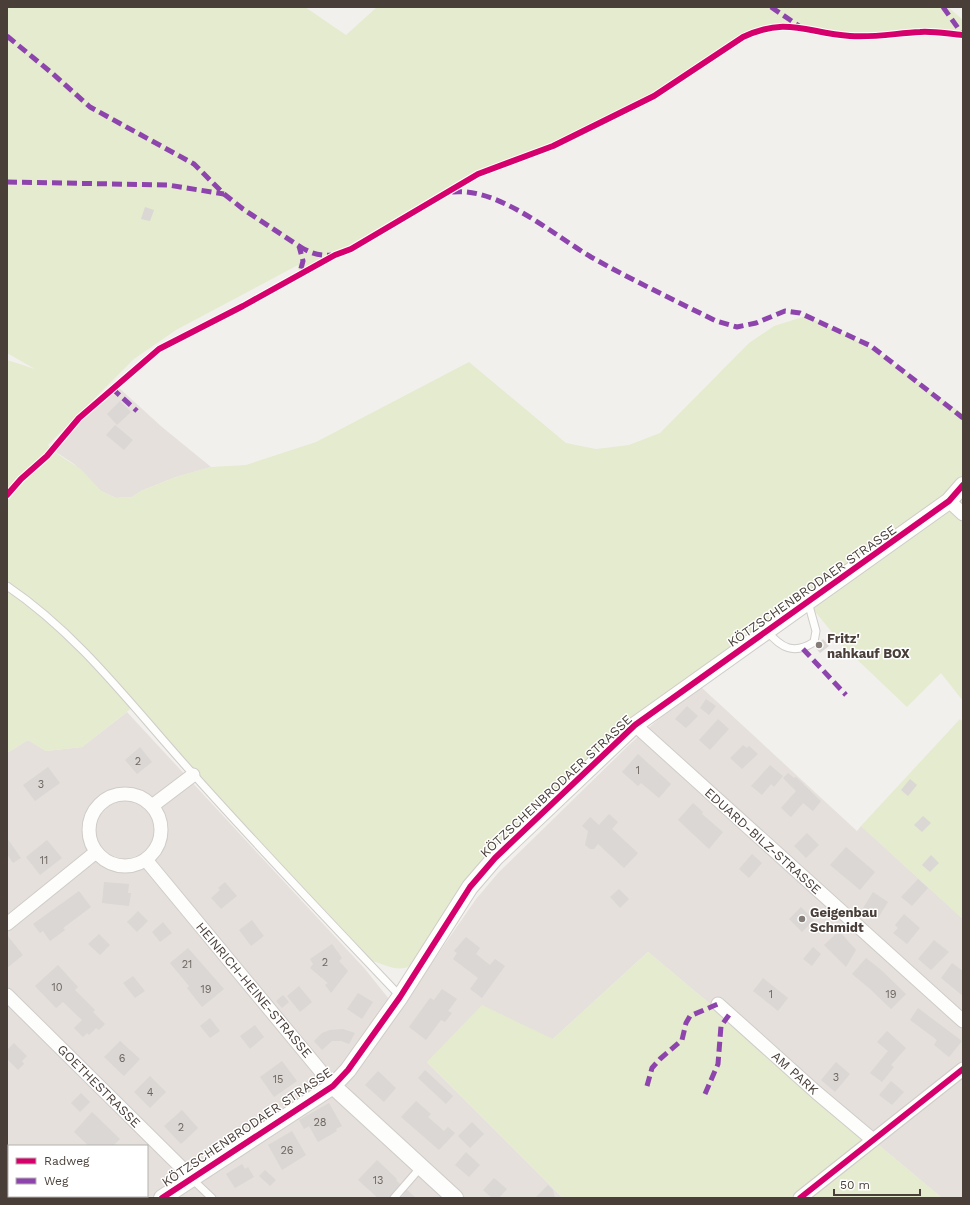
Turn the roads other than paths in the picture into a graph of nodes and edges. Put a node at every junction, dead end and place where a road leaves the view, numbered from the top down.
1 (963, 485) edge
2 (949, 501) junction
3 (963, 514) edge
4 (7, 586) edge
5 (808, 602) junction
6 (767, 631) junction
7 (635, 725) junction
8 (193, 775) junction
9 (152, 806) junction
10 (96, 852) junction
11 (146, 860) junction
12 (7, 924) edge
13 (7, 995) edge
14 (400, 997) junction
15 (718, 1004) dead end
16 (963, 1021) edge
17 (963, 1069) edge
18 (333, 1086) junction
19 (873, 1140) junction
20 (421, 1167) junction
21 (191, 1177) junction
22 (162, 1198) edge
23 (212, 1198) edge
24 (394, 1198) edge
25 (455, 1198) edge
26 (800, 1198) edge

1 - 2 street, KÖTZSCHENBRODAER STRASSE
2 - 3 street
2 - 5 street, KÖTZSCHENBRODAER STRASSE
4 - 8 lane
5 - 6 street, KÖTZSCHENBRODAER STRASSE
5 - 6 lane
6 - 7 street, KÖTZSCHENBRODAER STRASSE
7 - 14 street, KÖTZSCHENBRODAER STRASSE
7 - 16 street, EDUARD-BILZ-STRASSE
8 - 9 street
8 - 14 lane
9 - 10 street
9 - 11 street
10 - 11 street
10 - 12 street
11 - 18 street, HEINRICH-HEINE-STRASSE
13 - 21 street, GOETHESTRASSE
14 - 18 street, KÖTZSCHENBRODAER STRASSE
15 - 19 street, AM PARK
17 - 19 street
18 - 20 street, HEINRICH-HEINE-STRASSE
18 - 21 street, KÖTZSCHENBRODAER STRASSE
19 - 26 street
20 - 24 lane
20 - 25 street, HEINRICH-HEINE-STRASSE
21 - 22 street, KÖTZSCHENBRODAER STRASSE
21 - 23 lane

